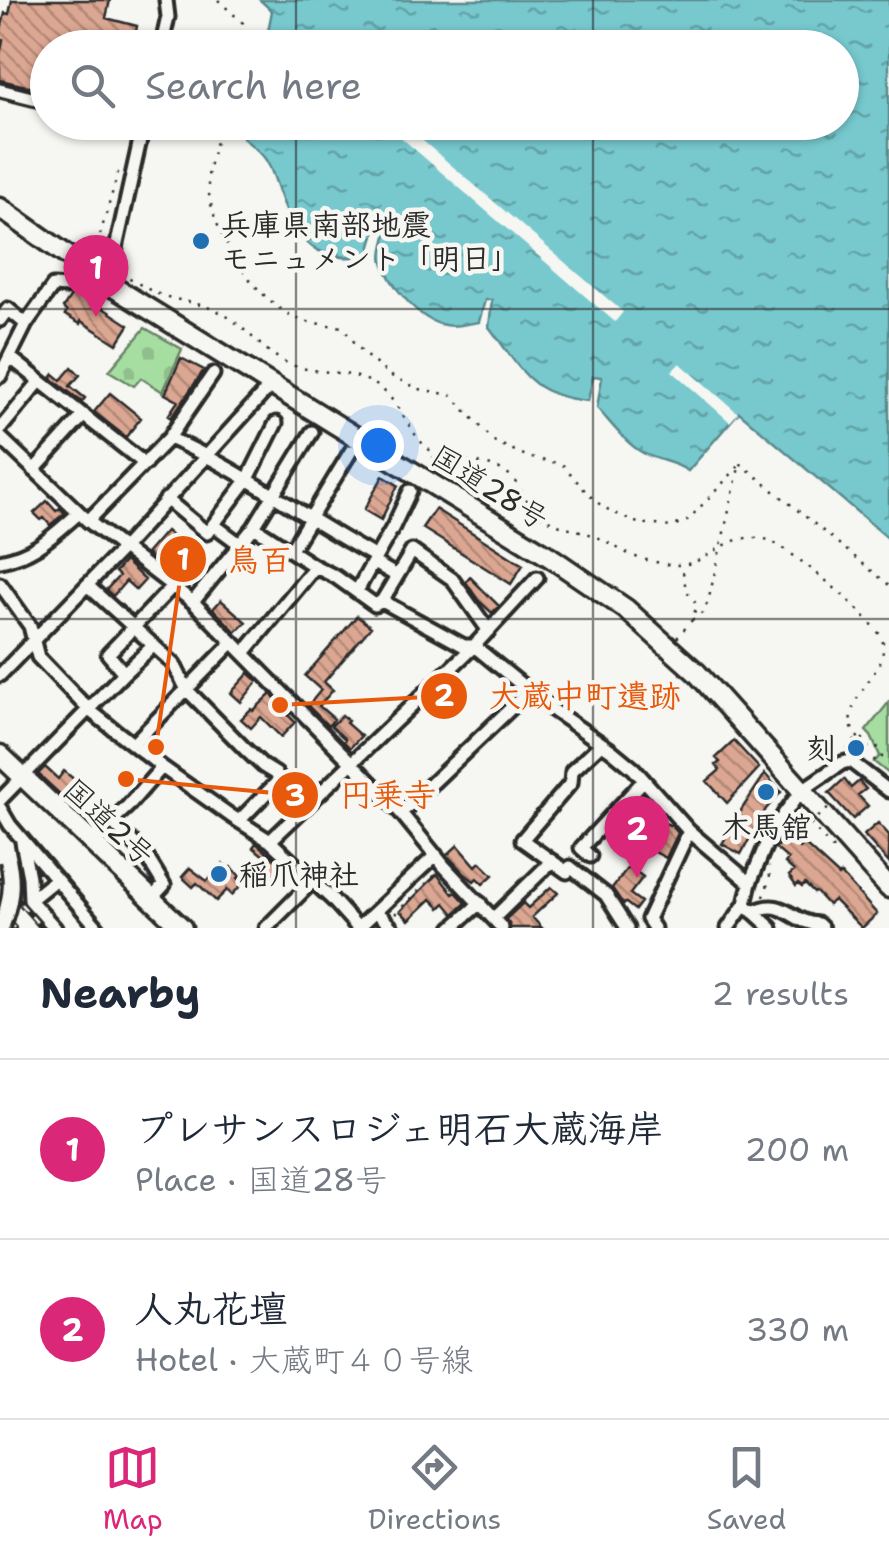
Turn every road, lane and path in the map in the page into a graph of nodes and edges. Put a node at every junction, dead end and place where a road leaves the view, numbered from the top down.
1 (166, 0) edge
2 (218, 0) edge
3 (165, 30) edge
4 (242, 30) edge
5 (0, 90) edge
6 (30, 98) edge
7 (137, 140) edge
8 (217, 140) edge
9 (134, 175) junction
10 (0, 208) edge
11 (100, 235) dead end
12 (107, 273) junction
13 (67, 287) dead end
14 (0, 320) edge
15 (26, 324) junction
16 (11, 358) junction
17 (213, 374) dead end
18 (0, 376) edge
19 (40, 381) junction
20 (272, 385) junction
21 (84, 415) junction
22 (276, 423) dead end
23 (312, 432) dead end
24 (0, 433) edge
25 (169, 438) junction
26 (351, 451) dead end
27 (208, 455) junction
28 (145, 464) junction
29 (739, 466) junction
30 (34, 470) junction
31 (248, 479) junction
32 (410, 490) dead end
33 (275, 496) junction
34 (166, 499) junction
35 (84, 517) junction
36 (310, 519) junction
37 (214, 525) junction
38 (254, 527) junction
39 (241, 545) junction
40 (124, 546) junction
41 (720, 547) junction
42 (291, 550) junction
43 (374, 559) junction
44 (0, 561) edge
45 (682, 564) junction
46 (315, 567) junction
47 (397, 576) junction
48 (537, 578) dead end
49 (0, 584) edge
50 (87, 585) junction
51 (889, 585) edge
52 (173, 586) junction
53 (356, 591) junction
54 (382, 601) junction
55 (193, 602) junction
56 (692, 620) junction
57 (134, 628) junction
58 (489, 630) junction
59 (32, 640) junction
60 (232, 642) junction
61 (153, 646) junction
62 (474, 646) junction
63 (669, 647) junction
64 (244, 653) junction
65 (0, 674) edge
66 (124, 674) junction
67 (187, 690) junction
68 (529, 691) junction
69 (89, 710) junction
70 (868, 733) dead end
71 (859, 739) junction
72 (133, 744) junction
73 (601, 744) junction
74 (846, 752) dead end
75 (0, 755) edge
76 (352, 762) junction
77 (162, 767) junction
78 (859, 767) junction
79 (22, 778) junction
80 (280, 779) junction
81 (644, 780) junction
82 (801, 791) junction
83 (889, 791) edge
84 (0, 800) edge
85 (307, 806) junction
86 (830, 807) dead end
87 (0, 808) edge
88 (401, 813) junction
89 (794, 816) dead end
90 (112, 821) junction
91 (239, 822) junction
92 (689, 831) junction
93 (786, 833) dead end
94 (22, 837) junction
95 (90, 841) junction
96 (270, 841) junction
97 (835, 852) dead end
98 (436, 854) junction
99 (771, 855) dead end
100 (590, 856) dead end
101 (8, 860) dead end
102 (552, 861) junction
103 (444, 866) junction
104 (56, 878) junction
105 (313, 881) junction
106 (750, 883) junction
107 (889, 888) edge
108 (151, 899) junction
109 (30, 900) junction
110 (480, 903) junction
111 (754, 906) junction
112 (376, 910) junction
113 (498, 923) edge
114 (651, 924) edge
115 (389, 925) edge
116 (174, 926) edge
117 (2, 928) edge
118 (55, 928) edge
119 (98, 928) edge
120 (266, 928) edge
121 (358, 928) edge
122 (452, 928) edge
123 (629, 928) edge
124 (728, 928) edge
125 (770, 928) edge
126 (822, 928) edge

1 - 3 street
2 - 4 path
5 - 6 street
7 - 9 street
8 - 29 path
9 - 11 path
9 - 12 street
10 - 12 highway, 国道28号
12 - 20 highway, 国道28号
12 - 45 path
13 - 15 street
14 - 15 street
15 - 16 street
16 - 18 street
16 - 19 street
17 - 25 street
19 - 21 street
19 - 24 street
20 - 27 street
20 - 63 highway, 国道28号
21 - 28 street
21 - 30 street
22 - 31 street
23 - 33 street
24 - 30 street
25 - 27 street
25 - 28 street
26 - 36 street
27 - 31 street
27 - 34 street
28 - 35 street
29 - 41 path
29 - 51 path
30 - 35 street
31 - 33 street
31 - 37 street
32 - 43 street
33 - 36 street
33 - 38 street
34 - 37 street
34 - 40 street
35 - 40 street
35 - 44 street
36 - 42 street
36 - 43 street
37 - 39 street
38 - 39 street
38 - 42 street
39 - 55 street
40 - 50 street
40 - 52 street
41 - 45 path
41 - 56 path
41 - 71 path
42 - 46 street
43 - 47 street
43 - 53 street
45 - 56 path
46 - 53 street
46 - 64 street
47 - 54 street
47 - 58 street
48 - 58 street
49 - 59 street
50 - 57 street
50 - 59 street
52 - 55 street
52 - 57 street
53 - 54 street
54 - 62 street
55 - 60 street
56 - 63 path
57 - 61 street
57 - 66 street
58 - 62 street
59 - 65 street
59 - 69 street
60 - 64 street
60 - 67 street
61 - 66 street
61 - 67 street
62 - 68 street
62 - 76 street
63 - 82 highway, 国道28号
64 - 76 street
66 - 69 street
67 - 72 street
67 - 80 street
68 - 73 street
68 - 88 street
69 - 72 street
69 - 79 street
70 - 71 path
71 - 74 path
71 - 78 path
72 - 77 street
73 - 81 street
73 - 102 street
75 - 79 highway, 国道2号
76 - 85 street
76 - 88 street
77 - 90 street
77 - 91 street
78 - 82 street
78 - 83 street
79 - 84 street
79 - 95 highway, 国道2号
80 - 85 street
80 - 91 street
81 - 92 street
81 - 100 street
82 - 106 street
82 - 107 highway, 国道28号
85 - 96 street
86 - 97 path, bridge
87 - 94 street
88 - 98 street
89 - 93 path
90 - 95 street
90 - 108 street
91 - 96 street
92 - 106 street
92 - 114 street
94 - 104 street
94 - 109 street
95 - 108 highway, 国道2号
96 - 105 street
98 - 103 street
98 - 112 street
99 - 111 path
101 - 117 main road, bridge
102 - 113 street
102 - 123 street
103 - 110 street
103 - 115 path
104 - 109 street
104 - 119 street
105 - 120 street
105 - 121 street
106 - 111 street
108 - 116 highway, 国道2号
109 - 118 street
110 - 113 street
110 - 122 street
111 - 124 street
111 - 125 street
111 - 126 street
112 - 115 street
112 - 121 street
114 - 123 street

